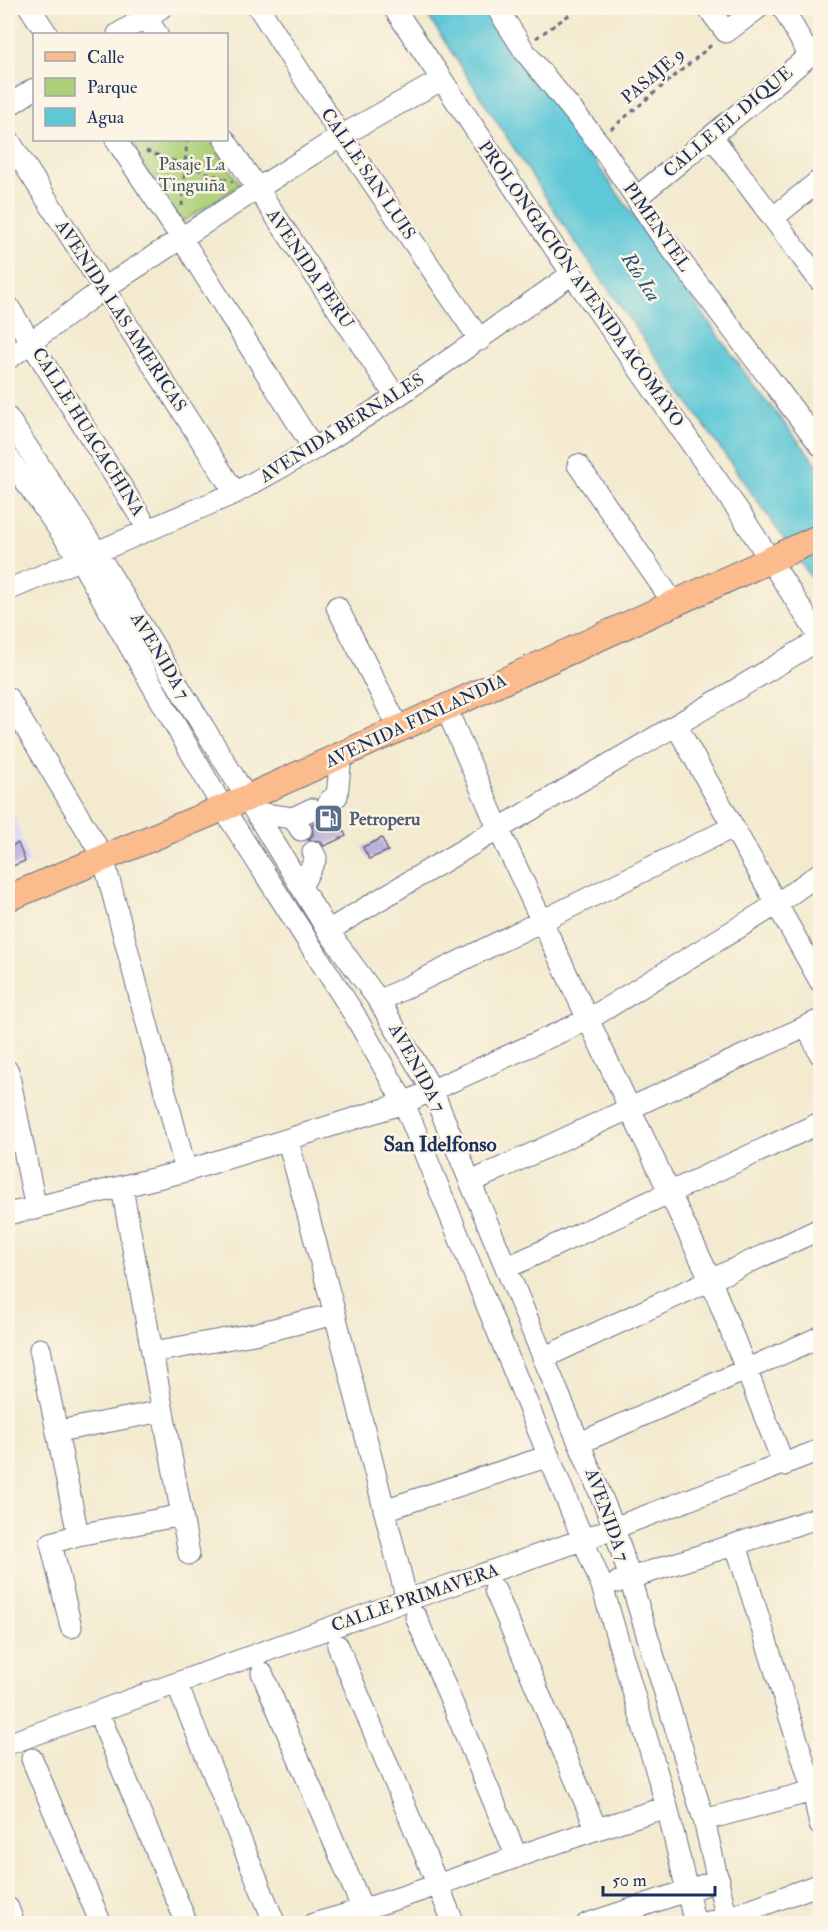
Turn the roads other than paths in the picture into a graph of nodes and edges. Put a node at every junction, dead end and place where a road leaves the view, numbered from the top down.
1 (30, 8) edge
2 (259, 8) edge
3 (394, 8) edge
4 (497, 8) edge
5 (708, 8) edge
6 (758, 8) edge
7 (783, 8) edge
8 (149, 11) edge
9 (46, 33) edge
10 (119, 33) edge
11 (157, 33) edge
12 (815, 51) edge
13 (441, 80) junction
14 (33, 90) edge
15 (8, 106) edge
16 (341, 136) junction
17 (713, 138) junction
18 (8, 139) edge
19 (117, 141) edge
20 (226, 141) edge
21 (820, 180) edge
22 (249, 187) junction
23 (636, 198) junction
24 (774, 217) junction
25 (182, 239) junction
26 (572, 274) junction
27 (820, 281) edge
28 (103, 289) junction
29 (8, 306) edge
30 (480, 340) junction
31 (31, 343) junction
32 (8, 359) edge
33 (396, 397) junction
34 (8, 418) edge
35 (820, 445) edge
36 (314, 449) junction
37 (8, 457) edge
38 (578, 465) dead end
39 (235, 493) junction
40 (148, 529) junction
41 (820, 537) edge
42 (87, 554) junction
43 (776, 556) junction
44 (8, 590) edge
45 (673, 602) junction
46 (337, 607) dead end
47 (820, 639) edge
48 (8, 698) edge
49 (446, 708) junction
50 (677, 727) junction
51 (399, 729) junction
52 (341, 756) junction
53 (252, 806) junction
54 (223, 808) junction
55 (733, 827) junction
56 (498, 829) junction
57 (313, 852) dead end
58 (103, 857) junction
59 (820, 873) edge
60 (301, 887) junction
61 (8, 898) edge
62 (777, 904) junction
63 (542, 921) junction
64 (328, 931) junction
65 (820, 981) edge
66 (379, 1001) junction
67 (589, 1019) junction
68 (814, 1023) edge
69 (820, 1054) edge
70 (8, 1071) edge
71 (432, 1090) junction
72 (404, 1103) junction
73 (631, 1108) junction
74 (820, 1124) edge
75 (288, 1141) junction
76 (186, 1171) junction
77 (471, 1182) junction
78 (122, 1188) junction
79 (670, 1192) junction
80 (36, 1209) junction
81 (8, 1214) edge
82 (820, 1229) edge
83 (506, 1268) junction
84 (711, 1281) junction
85 (335, 1314) junction
86 (820, 1337) edge
87 (40, 1348) dead end
88 (153, 1352) junction
89 (543, 1358) junction
90 (747, 1368) junction
91 (163, 1411) junction
92 (59, 1431) junction
93 (580, 1443) junction
94 (820, 1450) edge
95 (549, 1456) junction
96 (784, 1465) junction
97 (384, 1510) junction
98 (182, 1515) junction
99 (820, 1517) edge
100 (614, 1527) junction
101 (78, 1535) junction
102 (585, 1539) junction
103 (736, 1545) junction
104 (189, 1554) dead end
105 (630, 1578) junction
106 (602, 1586) junction
107 (495, 1590) dead end
108 (411, 1609) junction
109 (71, 1627) dead end
110 (338, 1646) dead end
111 (262, 1673) dead end
112 (182, 1697) dead end
113 (103, 1724) dead end
114 (8, 1744) edge
115 (32, 1760) dead end
116 (817, 1790) edge
117 (667, 1807) junction
118 (704, 1820) junction
119 (820, 1825) edge
120 (596, 1828) junction
121 (517, 1857) junction
122 (719, 1880) junction
123 (820, 1884) edge
124 (439, 1885) junction
125 (688, 1891) junction
126 (8, 1908) edge
127 (363, 1910) junction
128 (727, 1921) edge
129 (14, 1923) edge
130 (101, 1923) edge
131 (187, 1923) edge
132 (275, 1923) edge
133 (313, 1923) edge
134 (454, 1923) edge
135 (587, 1923) edge
136 (697, 1923) edge

1 - 9 street
2 - 16 street, CALLE SAN LUIS
3 - 13 street, PROLONGACIÓN AVENIDA ACOMAYO
4 - 23 street, PIMENTEL
5 - 6 street
7 - 12 street
8 - 10 street
8 - 11 street
12 - 17 street, CALLE EL DIQUE
13 - 16 street
13 - 26 street, PROLONGACIÓN AVENIDA ACOMAYO
14 - 15 street
16 - 22 street
16 - 30 street, CALLE SAN LUIS
17 - 23 street, CALLE EL DIQUE
17 - 24 street
18 - 28 street, AVENIDA LAS AMERICAS
19 - 25 street
20 - 22 street, AVENIDA PERU
21 - 24 street
22 - 25 street
22 - 33 street, AVENIDA PERU
23 - 35 street, PIMENTEL
24 - 27 street
25 - 28 street
25 - 36 street
26 - 30 street, AVENIDA BERNALES
26 - 43 street, PROLONGACIÓN AVENIDA ACOMAYO
28 - 31 street
28 - 39 street, AVENIDA LAS AMERICAS
29 - 31 street, CALLE HUACACHINA
30 - 33 street, AVENIDA BERNALES
31 - 32 street
31 - 40 street, CALLE HUACACHINA
33 - 36 street, AVENIDA BERNALES
34 - 42 street, AVENIDA 7
36 - 39 street, AVENIDA BERNALES
37 - 42 street, AVENIDA 7
38 - 45 street
39 - 40 street, AVENIDA BERNALES
40 - 42 street, AVENIDA BERNALES
41 - 43 main road, AVENIDA FINLANDIA
42 - 44 street, AVENIDA BERNALES
42 - 53 street, AVENIDA 7
42 - 54 street, AVENIDA 7
43 - 45 main road, AVENIDA FINLANDIA
43 - 47 street, PROLONGACIÓN AVENIDA ACOMAYO
45 - 49 main road, AVENIDA FINLANDIA
46 - 51 street
47 - 50 street
48 - 58 street
49 - 51 main road, AVENIDA FINLANDIA
49 - 56 street
50 - 55 street
50 - 56 street
51 - 52 main road, AVENIDA FINLANDIA
52 - 53 main road, AVENIDA FINLANDIA
52 - 53 street
53 - 54 main road, AVENIDA FINLANDIA
53 - 60 street, AVENIDA 7
54 - 58 main road, AVENIDA FINLANDIA
54 - 72 street, AVENIDA 7
55 - 62 street
55 - 63 street
56 - 63 street
56 - 64 street
57 - 60 street
58 - 61 main road, AVENIDA FINLANDIA
58 - 76 street
59 - 62 street
60 - 64 street, AVENIDA 7
62 - 65 street
62 - 67 street
63 - 66 street
63 - 67 street
64 - 66 street, AVENIDA 7
66 - 71 street, AVENIDA 7
67 - 71 street
67 - 73 street
68 - 69 street
68 - 73 street
70 - 80 street
71 - 72 street
71 - 77 street, AVENIDA 7
72 - 75 street
72 - 95 street, AVENIDA 7
73 - 77 street
73 - 79 street
74 - 79 street
75 - 76 street
75 - 85 street
76 - 78 street
77 - 83 street, AVENIDA 7
78 - 80 street
78 - 88 street
79 - 83 street
79 - 84 street
80 - 81 street
82 - 84 street
83 - 89 street, AVENIDA 7
84 - 89 street
84 - 90 street
85 - 88 street
85 - 97 street
86 - 90 street
87 - 92 street
88 - 91 street
89 - 93 street, AVENIDA 7
90 - 93 street
90 - 96 street
91 - 92 street
91 - 98 street
92 - 101 street
93 - 100 street, AVENIDA 7
94 - 96 street, CALLE PRIMAVERA
95 - 97 street
95 - 102 street, AVENIDA 7
96 - 100 street, CALLE PRIMAVERA
97 - 108 street
98 - 101 street
98 - 104 street
99 - 103 street
100 - 102 street, CALLE PRIMAVERA
100 - 105 street, AVENIDA 7
101 - 109 street
102 - 106 street, AVENIDA 7
102 - 108 street, CALLE PRIMAVERA
103 - 105 street
103 - 116 street
105 - 106 street
105 - 118 street, AVENIDA 7
106 - 117 street, AVENIDA 7
107 - 120 street
108 - 114 street, CALLE PRIMAVERA
108 - 121 street
110 - 124 street
111 - 127 street
112 - 132 street
113 - 131 street
115 - 130 street
116 - 118 street
116 - 119 street
117 - 120 street
117 - 125 street, AVENIDA 7
118 - 122 street, AVENIDA 7
120 - 121 street
121 - 124 street
122 - 125 street
122 - 128 street, AVENIDA 7
123 - 128 street
124 - 127 street
124 - 134 street
125 - 135 street
125 - 136 street, AVENIDA 7
126 - 129 street
127 - 133 street
128 - 136 street

